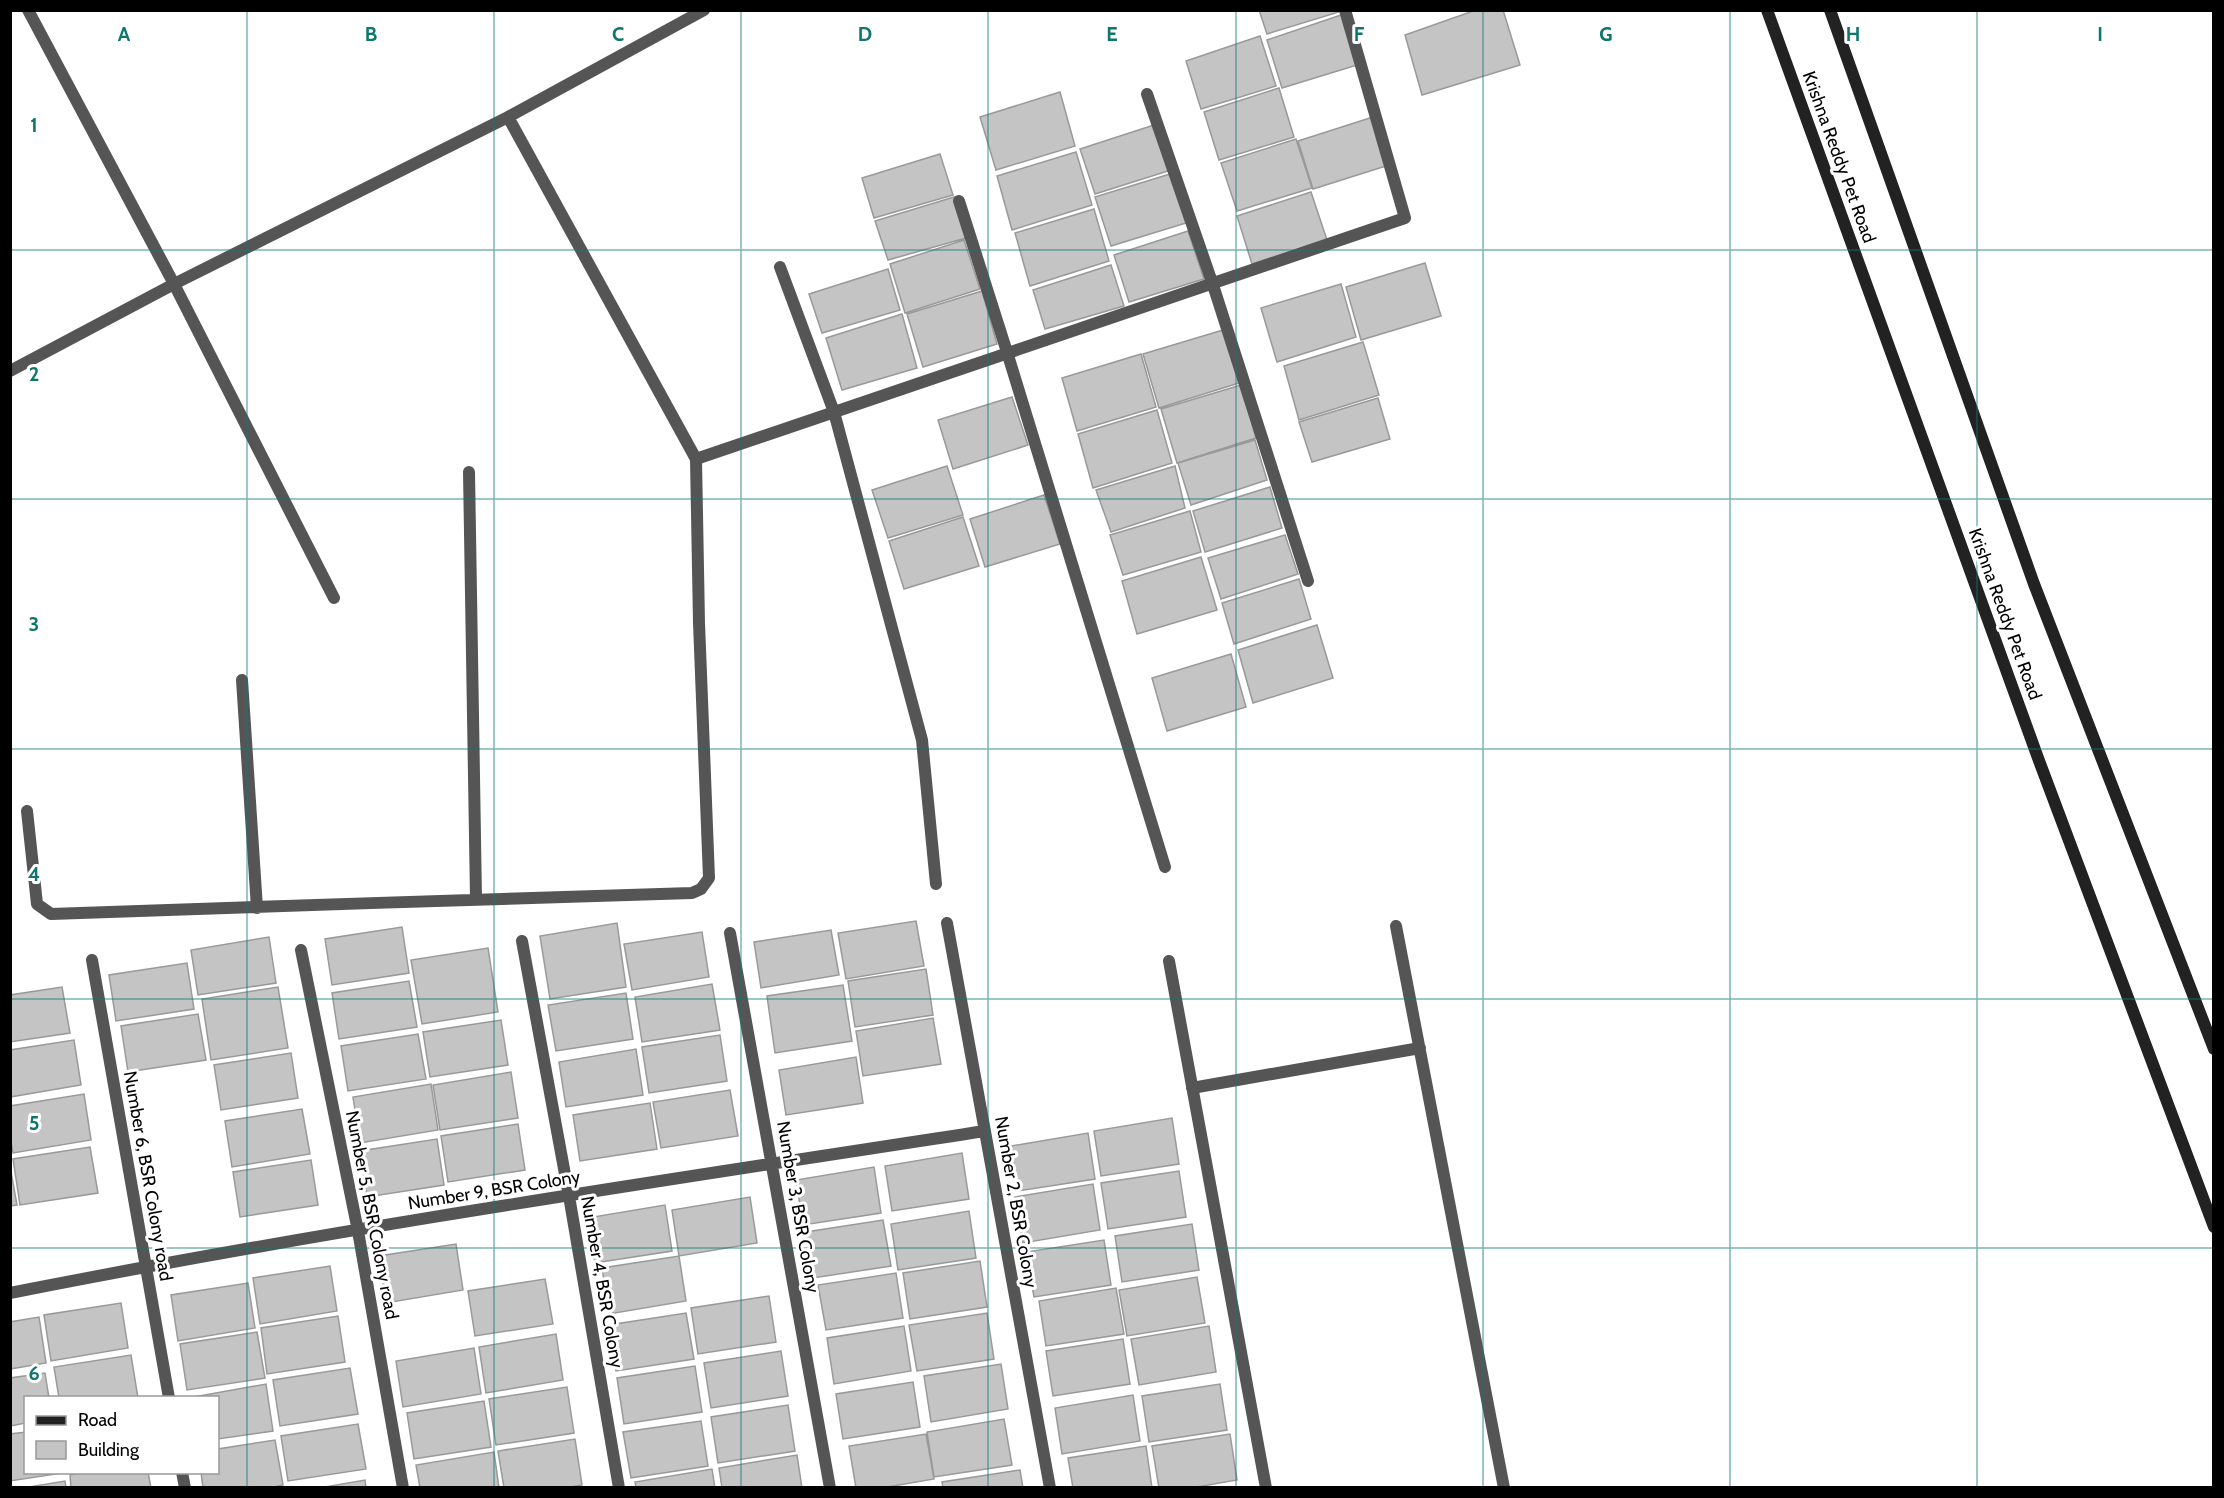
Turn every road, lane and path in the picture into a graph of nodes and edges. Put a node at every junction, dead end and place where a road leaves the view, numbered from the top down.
1 (28, 10) edge
2 (704, 10) edge
3 (1345, 10) edge
4 (1767, 10) edge
5 (1830, 10) edge
6 (1147, 94) dead end
7 (508, 117) junction
8 (959, 201) dead end
9 (780, 267) dead end
10 (174, 284) junction
11 (1212, 285) junction
12 (1007, 352) junction
13 (10, 371) edge
14 (834, 412) junction
15 (696, 459) junction
16 (469, 472) dead end
17 (1308, 581) dead end
18 (334, 598) dead end
19 (242, 680) dead end
20 (27, 810) dead end
21 (1165, 867) dead end
22 (936, 884) dead end
23 (476, 898) junction
24 (257, 909) junction
25 (947, 923) dead end
26 (1396, 926) dead end
27 (730, 933) dead end
28 (522, 941) dead end
29 (301, 950) dead end
30 (92, 960) dead end
31 (1169, 961) dead end
32 (1420, 1048) junction
33 (2214, 1048) edge
34 (1192, 1088) junction
35 (985, 1131) junction
36 (772, 1164) junction
37 (569, 1196) junction
38 (2214, 1227) edge
39 (358, 1231) junction
40 (146, 1266) junction
41 (10, 1293) edge
42 (169, 1396) edge
43 (403, 1488) edge
44 (619, 1488) edge
45 (831, 1488) edge
46 (1050, 1488) edge
47 (1266, 1488) edge
48 (1504, 1488) edge

1 - 10 street
2 - 7 street
3 - 11 street
4 - 38 main road, Krishna Reddy Pet Road
5 - 33 main road, Krishna Reddy Pet Road
6 - 11 street
7 - 10 street
7 - 15 street
8 - 12 street
9 - 14 street
10 - 13 street
10 - 18 street
11 - 12 street
11 - 17 street
12 - 14 street
12 - 21 street
14 - 15 street
14 - 22 street
15 - 23 street
16 - 23 street
19 - 24 street
20 - 24 street
23 - 24 street
25 - 35 street, Number 2, BSR Colony
26 - 32 street
27 - 36 street, Number 3, BSR Colony
28 - 37 street, Number 4, BSR Colony
29 - 39 street, Number 5, BSR Colony road
30 - 40 street, Number 6, BSR Colony road
31 - 34 street
32 - 34 street
32 - 48 street
34 - 47 street
35 - 36 street, Number 9, BSR Colony
35 - 46 street, Number 2, BSR Colony
36 - 37 street, Number 9, BSR Colony
36 - 45 street, Number 3, BSR Colony
37 - 39 street, Number 9, BSR Colony
37 - 44 street, Number 4, BSR Colony
39 - 40 street, Number 9, BSR Colony
39 - 43 street, Number 5, BSR Colony road
40 - 41 street, Number 9, BSR Colony
40 - 42 street, Number 6, BSR Colony road

